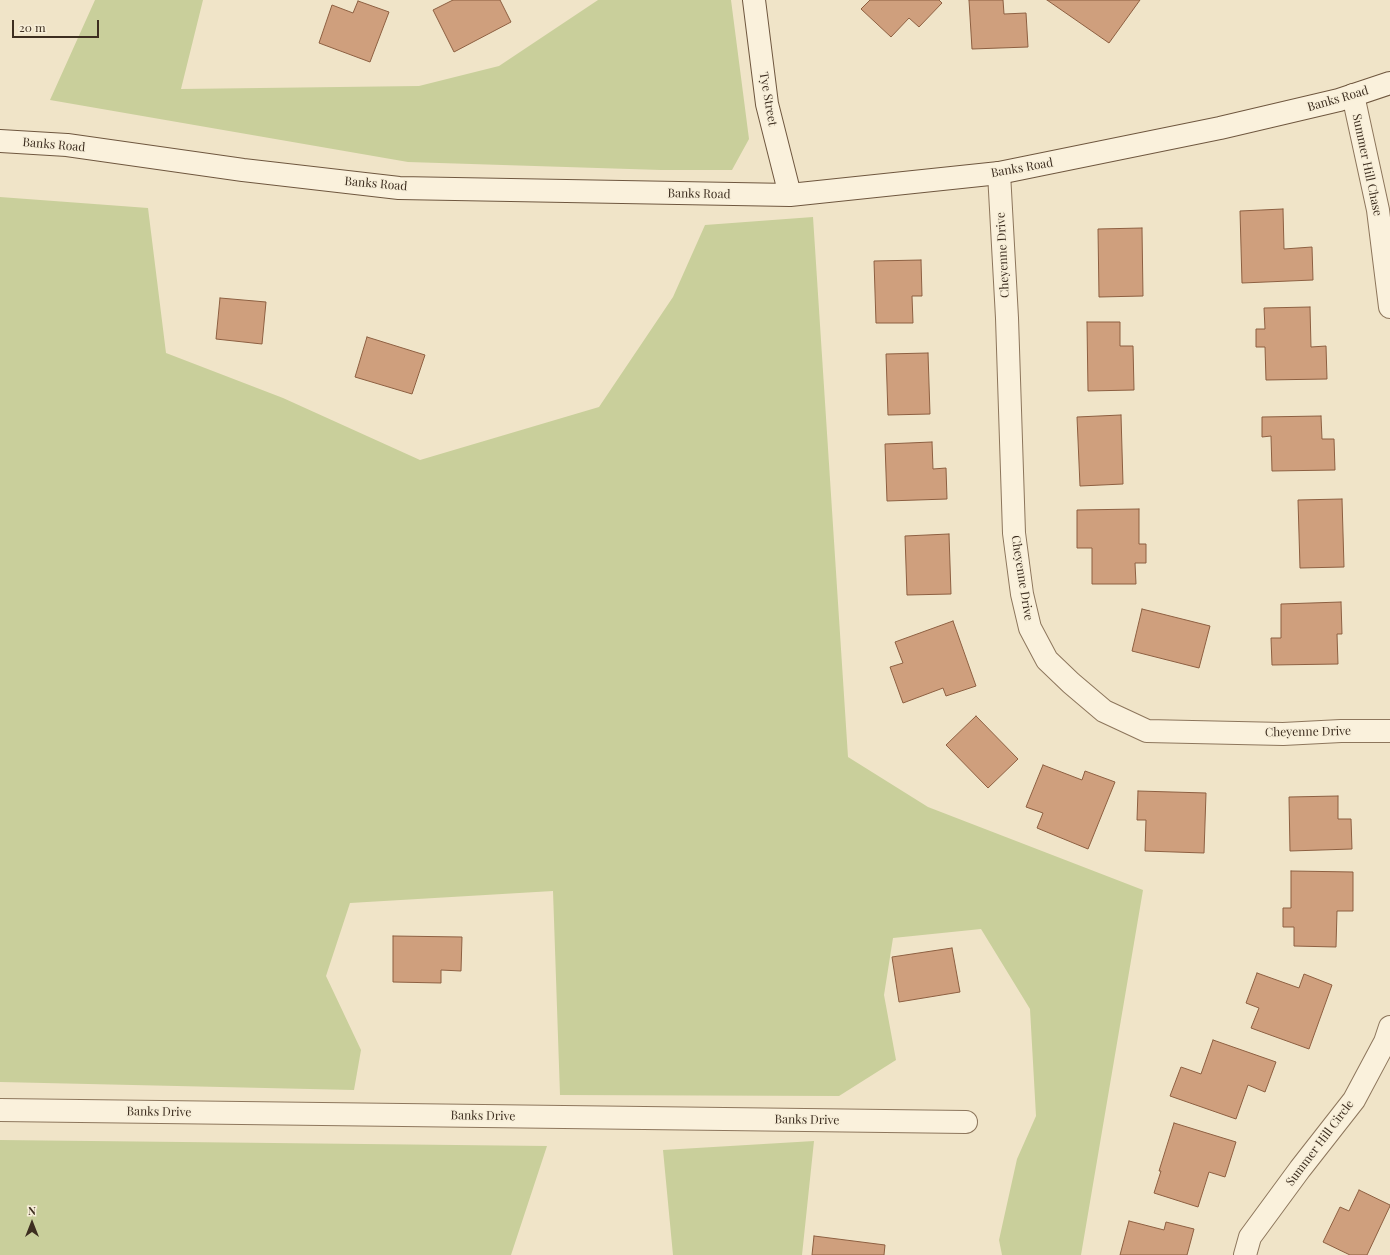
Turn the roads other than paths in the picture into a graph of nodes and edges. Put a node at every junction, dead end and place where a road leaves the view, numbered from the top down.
1 (754, 0) edge
2 (1390, 84) edge
3 (1353, 95) junction
4 (0, 142) edge
5 (999, 173) junction
6 (790, 195) junction
7 (1390, 307) edge
8 (1390, 731) edge
9 (1390, 1027) edge
10 (0, 1110) edge
11 (966, 1122) dead end
12 (1245, 1255) edge

1 - 6 street, Tye Street
2 - 3 street, Banks Road
3 - 5 street, Banks Road
3 - 7 street, Summer Hill Chase
4 - 6 street, Banks Road
5 - 6 street, Banks Road
5 - 8 street, Cheyenne Drive
9 - 12 street, Summer Hill Circle
10 - 11 street, Banks Drive

